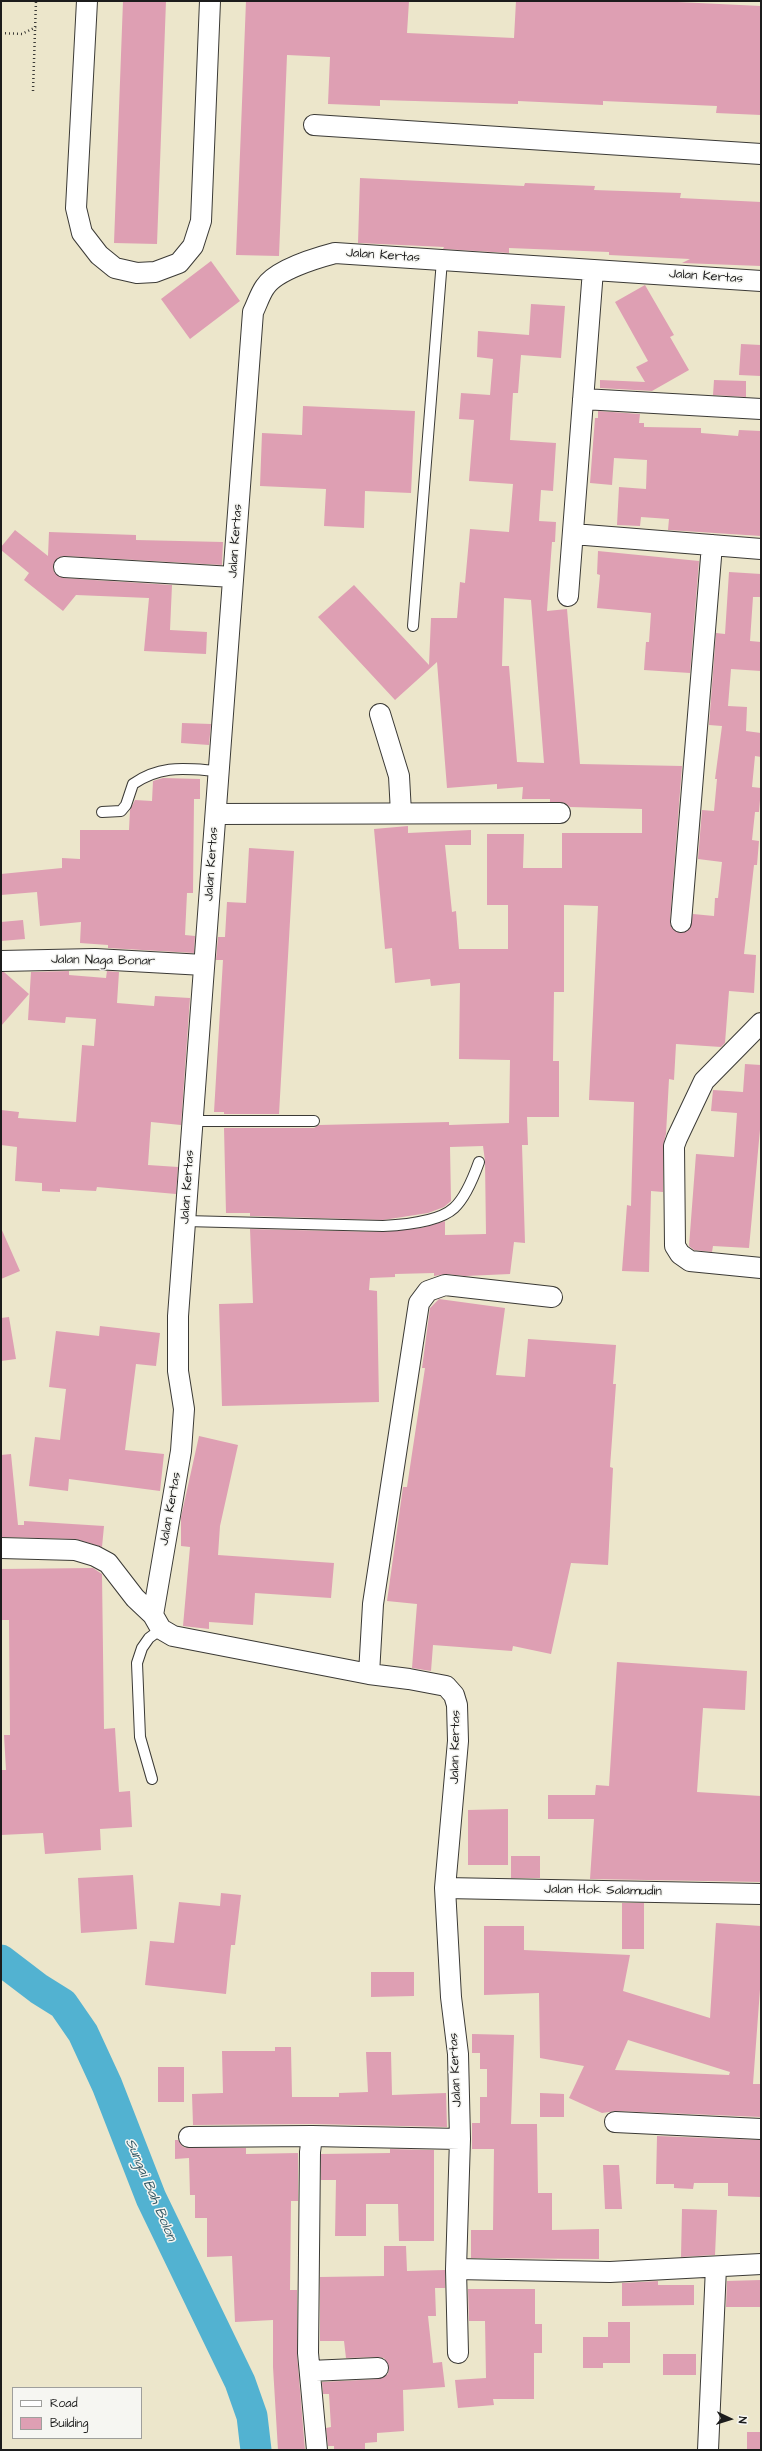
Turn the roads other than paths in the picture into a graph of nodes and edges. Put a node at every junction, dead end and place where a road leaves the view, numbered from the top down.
1 (87, 1) edge
2 (210, 1) edge
3 (314, 125) dead end
4 (761, 154) edge
5 (442, 260) junction
6 (593, 270) junction
7 (761, 281) edge
8 (583, 399) junction
9 (761, 410) edge
10 (573, 534) junction
11 (712, 545) junction
12 (761, 549) edge
13 (64, 567) dead end
14 (234, 577) junction
15 (568, 596) dead end
16 (413, 626) dead end
17 (380, 714) dead end
18 (219, 771) junction
19 (102, 812) dead end
20 (401, 813) junction
21 (560, 813) dead end
22 (216, 814) junction
23 (681, 922) dead end
24 (1, 961) edge
25 (204, 965) junction
26 (761, 1023) edge
27 (192, 1121) junction
28 (314, 1121) dead end
29 (479, 1162) dead end
30 (185, 1221) junction
31 (761, 1268) edge
32 (552, 1297) dead end
33 (1, 1548) edge
34 (157, 1622) junction
35 (369, 1674) junction
36 (152, 1779) dead end
37 (445, 1888) junction
38 (761, 1894) edge
39 (615, 2122) dead end
40 (761, 2129) edge
41 (312, 2136) junction
42 (189, 2137) dead end
43 (460, 2139) junction
44 (761, 2264) edge
45 (716, 2267) junction
46 (456, 2269) junction
47 (458, 2353) dead end
48 (378, 2368) dead end
49 (310, 2371) junction
50 (317, 2450) edge
51 (708, 2450) edge

1 - 2 street
3 - 4 street
5 - 6 street, Jalan Kertas
5 - 14 street, Jalan Kertas
5 - 16 lane
6 - 7 street, Jalan Kertas
6 - 8 street
8 - 9 street
8 - 10 street
10 - 11 street
10 - 15 street
11 - 12 street
11 - 23 street
13 - 14 street
14 - 18 street, Jalan Kertas
17 - 20 street
18 - 19 lane
18 - 22 street, Jalan Kertas
20 - 21 street
20 - 22 street
22 - 25 street, Jalan Kertas
24 - 25 street, Jalan Naga Bonar
25 - 27 street, Jalan Kertas
26 - 31 street
27 - 28 lane
27 - 30 street, Jalan Kertas
29 - 30 lane
30 - 34 street, Jalan Kertas
32 - 35 street
33 - 34 street
34 - 35 street, Jalan Kertas
34 - 36 lane
35 - 37 street, Jalan Kertas
37 - 38 street, Jalan Hok Salamudin
37 - 43 street, Jalan Kertas
39 - 40 street
41 - 42 street
41 - 43 street
41 - 49 street
43 - 46 street, Jalan Kertas
44 - 45 street
45 - 46 street
45 - 51 street
46 - 47 street, Jalan Kertas
48 - 49 street
49 - 50 street

